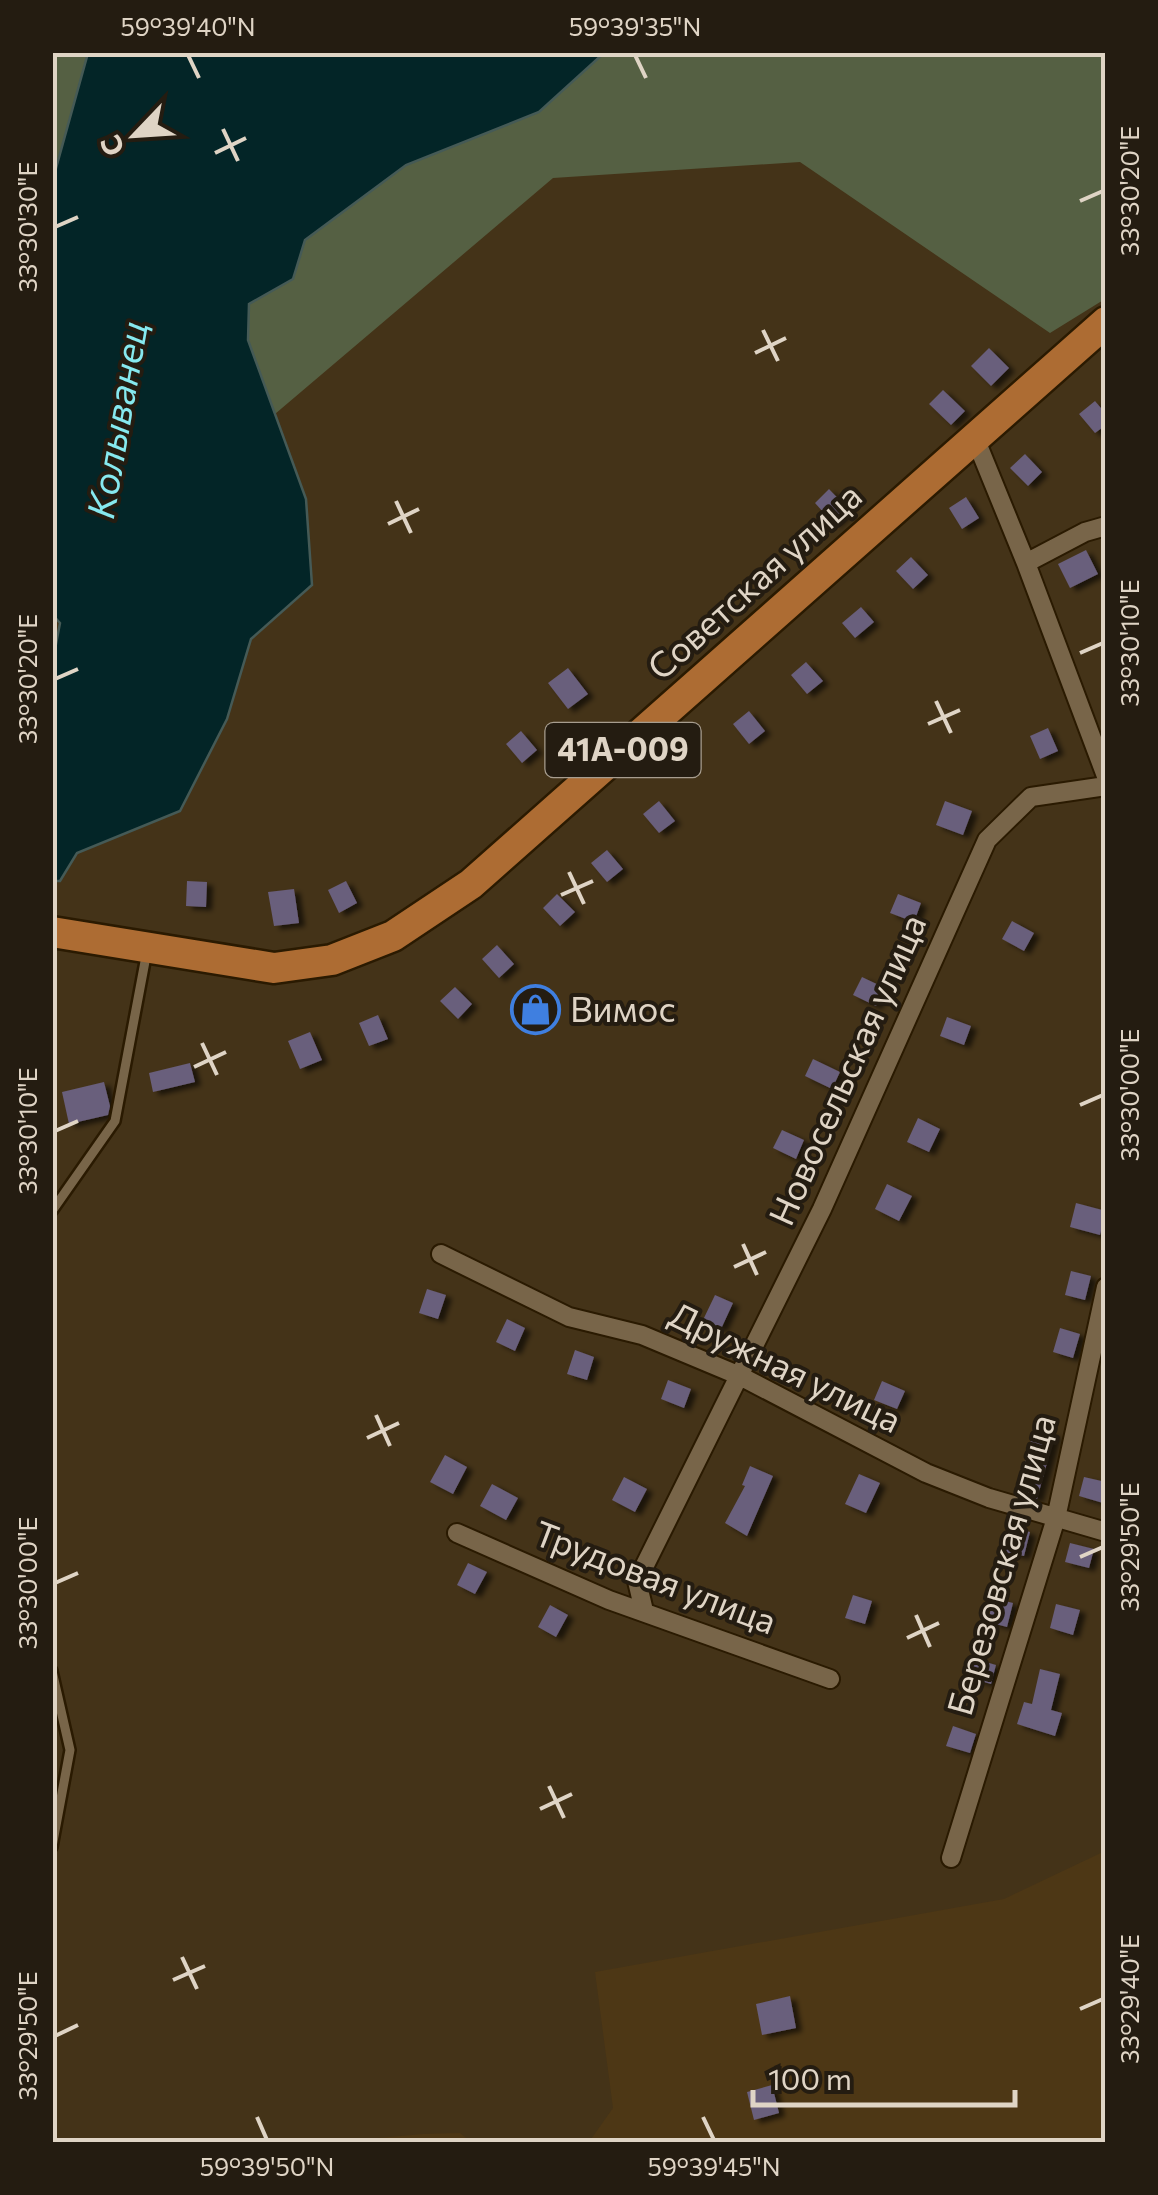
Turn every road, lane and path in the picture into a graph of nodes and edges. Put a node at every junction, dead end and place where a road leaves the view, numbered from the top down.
1 (1106, 322) edge
2 (975, 438) junction
3 (1106, 526) edge
4 (1026, 563) junction
5 (1106, 776) edge
6 (1106, 786) edge
7 (52, 932) edge
8 (147, 948) junction
9 (52, 1211) edge
10 (441, 1254) dead end
11 (1106, 1287) edge
12 (740, 1376) junction
13 (1056, 1518) junction
14 (1106, 1532) edge
15 (457, 1533) dead end
16 (644, 1611) junction
17 (52, 1671) edge
18 (830, 1679) dead end
19 (52, 1847) edge
20 (951, 1858) dead end

1 - 2 main road, Советская улица / 41А-009
2 - 4 street
2 - 8 main road, Советская улица / 41А-009
3 - 4 street
4 - 5 street
6 - 12 street, Новосельская улица
7 - 8 main road, Советская улица / 41А-009
8 - 9 lane
10 - 12 street, Дружная улица
11 - 13 street, Березовская улица
12 - 13 street, Дружная улица
12 - 16 street, Новосельская улица
13 - 14 street, Дружная улица
13 - 20 street, Березовская улица
15 - 16 street, Трудовая улица
16 - 18 street, Трудовая улица
17 - 19 lane

